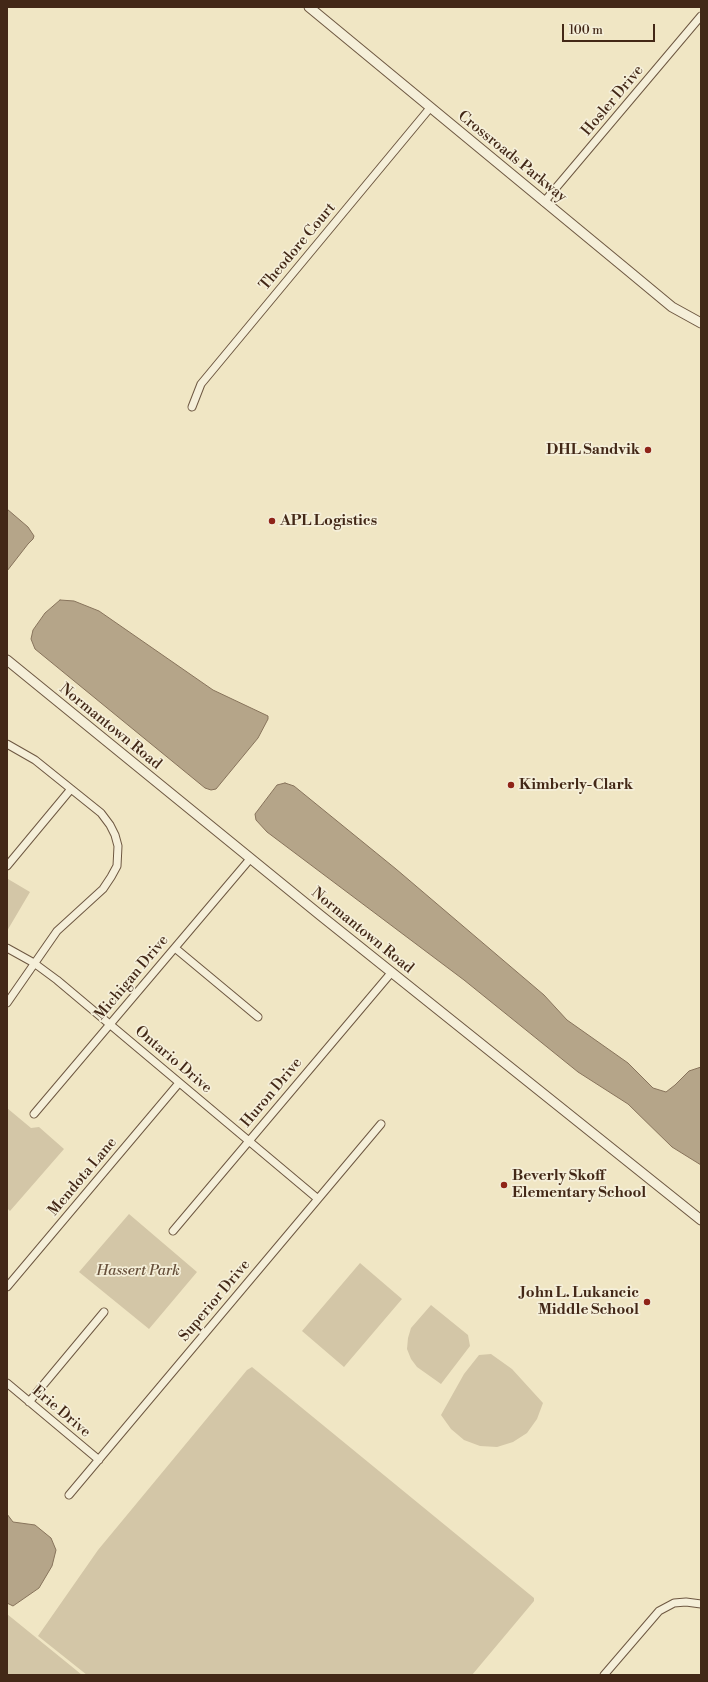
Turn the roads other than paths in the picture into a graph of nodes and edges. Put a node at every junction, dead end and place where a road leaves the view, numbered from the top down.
1 (309, 7) edge
2 (701, 16) edge
3 (430, 108) junction
4 (544, 202) junction
5 (701, 323) edge
6 (192, 407) dead end
7 (7, 660) edge
8 (7, 744) edge
9 (71, 789) junction
10 (9, 857) edge
11 (250, 859) junction
12 (7, 866) edge
13 (7, 948) edge
14 (175, 948) junction
15 (34, 963) junction
16 (391, 973) junction
17 (7, 1003) edge
18 (258, 1018) dead end
19 (110, 1024) junction
20 (179, 1083) junction
21 (34, 1114) dead end
22 (381, 1124) dead end
23 (248, 1140) junction
24 (318, 1199) junction
25 (701, 1220) edge
26 (173, 1230) dead end
27 (7, 1287) edge
28 (104, 1312) dead end
29 (7, 1383) edge
30 (29, 1402) junction
31 (99, 1460) junction
32 (69, 1495) dead end
33 (701, 1604) edge
34 (604, 1675) edge

1 - 3 street, Crossroads Parkway
2 - 4 street, Hosler Drive
3 - 4 street, Crossroads Parkway
3 - 6 street, Theodore Court
4 - 5 street, Crossroads Parkway
7 - 11 street, Normantown Road
8 - 9 street
9 - 10 street
9 - 15 street
10 - 12 street
11 - 14 street, Michigan Drive
11 - 16 street, Normantown Road
13 - 15 street, Ontario Drive
14 - 18 street
14 - 19 street, Michigan Drive
15 - 17 street
15 - 19 street, Ontario Drive
16 - 23 street, Huron Drive
16 - 25 street, Normantown Road
19 - 20 street, Ontario Drive
19 - 21 street, Michigan Drive
20 - 23 street, Ontario Drive
20 - 27 street, Mendota Lane
22 - 24 street, Superior Drive
23 - 24 street, Ontario Drive
23 - 26 street, Huron Drive
24 - 31 street, Superior Drive
28 - 30 street
29 - 30 street, Erie Drive
30 - 31 street, Erie Drive
31 - 32 street, Superior Drive
33 - 34 street

